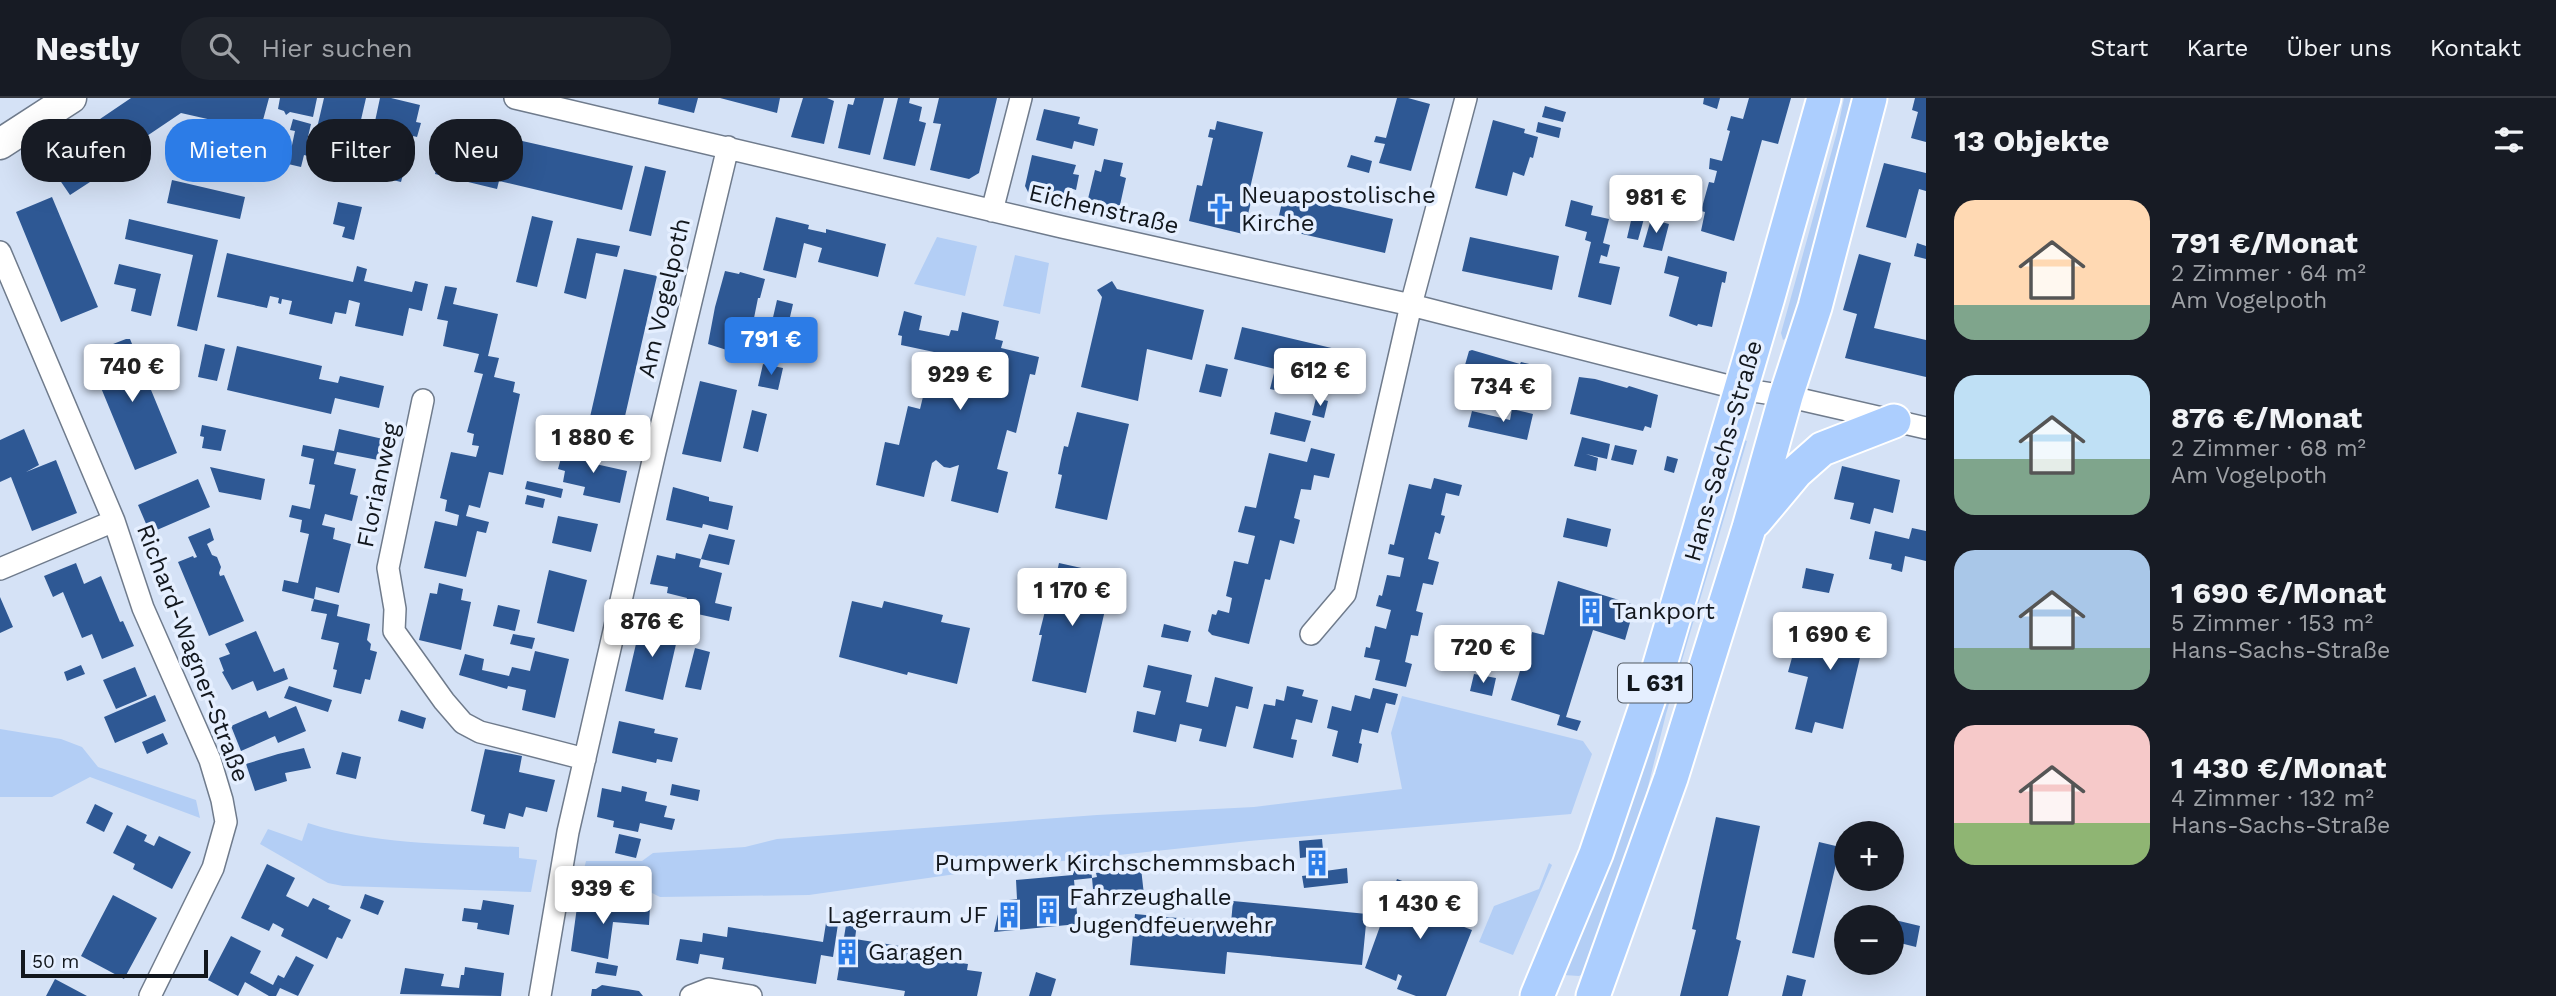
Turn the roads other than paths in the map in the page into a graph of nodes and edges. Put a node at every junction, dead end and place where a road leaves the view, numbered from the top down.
1 (71, 98) edge
2 (515, 98) edge
3 (1020, 98) edge
4 (1466, 98) edge
5 (1824, 98) edge
6 (1870, 98) edge
7 (0, 144) edge
8 (728, 147) junction
9 (992, 211) junction
10 (0, 252) edge
11 (1411, 305) junction
12 (1740, 389) junction
13 (1786, 396) junction
14 (423, 400) dead end
15 (1894, 421) junction
16 (1926, 428) edge
17 (114, 521) junction
18 (1749, 528) junction
19 (0, 569) edge
20 (1311, 634) dead end
21 (584, 759) junction
22 (150, 996) edge
23 (540, 996) edge
24 (691, 996) edge
25 (751, 996) edge
26 (1537, 996) edge
27 (1593, 996) edge

1 - 7 main road
2 - 8 street, Eichenstraße
3 - 9 street
4 - 11 street
5 - 12 main road, Hans-Sachs-Straße / L 631
6 - 13 main road, Hans-Sachs-Straße / L 631
8 - 9 street, Eichenstraße
8 - 21 street, Am Vogelpoth
9 - 11 street, Eichenstraße
10 - 17 street, Richard-Wagner-Straße
11 - 12 street, Eichenstraße
11 - 20 street
12 - 13 street, Eichenstraße
12 - 26 main road, Hans-Sachs-Straße / L 631
13 - 15 street, Eichenstraße
13 - 18 main road, Hans-Sachs-Straße / L 631
14 - 21 street, Florianweg
15 - 16 street, Eichenstraße
15 - 18 main road
17 - 19 street, Richard-Wagner-Straße
17 - 22 street, Richard-Wagner-Straße
18 - 27 main road, Hans-Sachs-Straße / L 631
21 - 23 street, Am Vogelpoth
24 - 25 street

